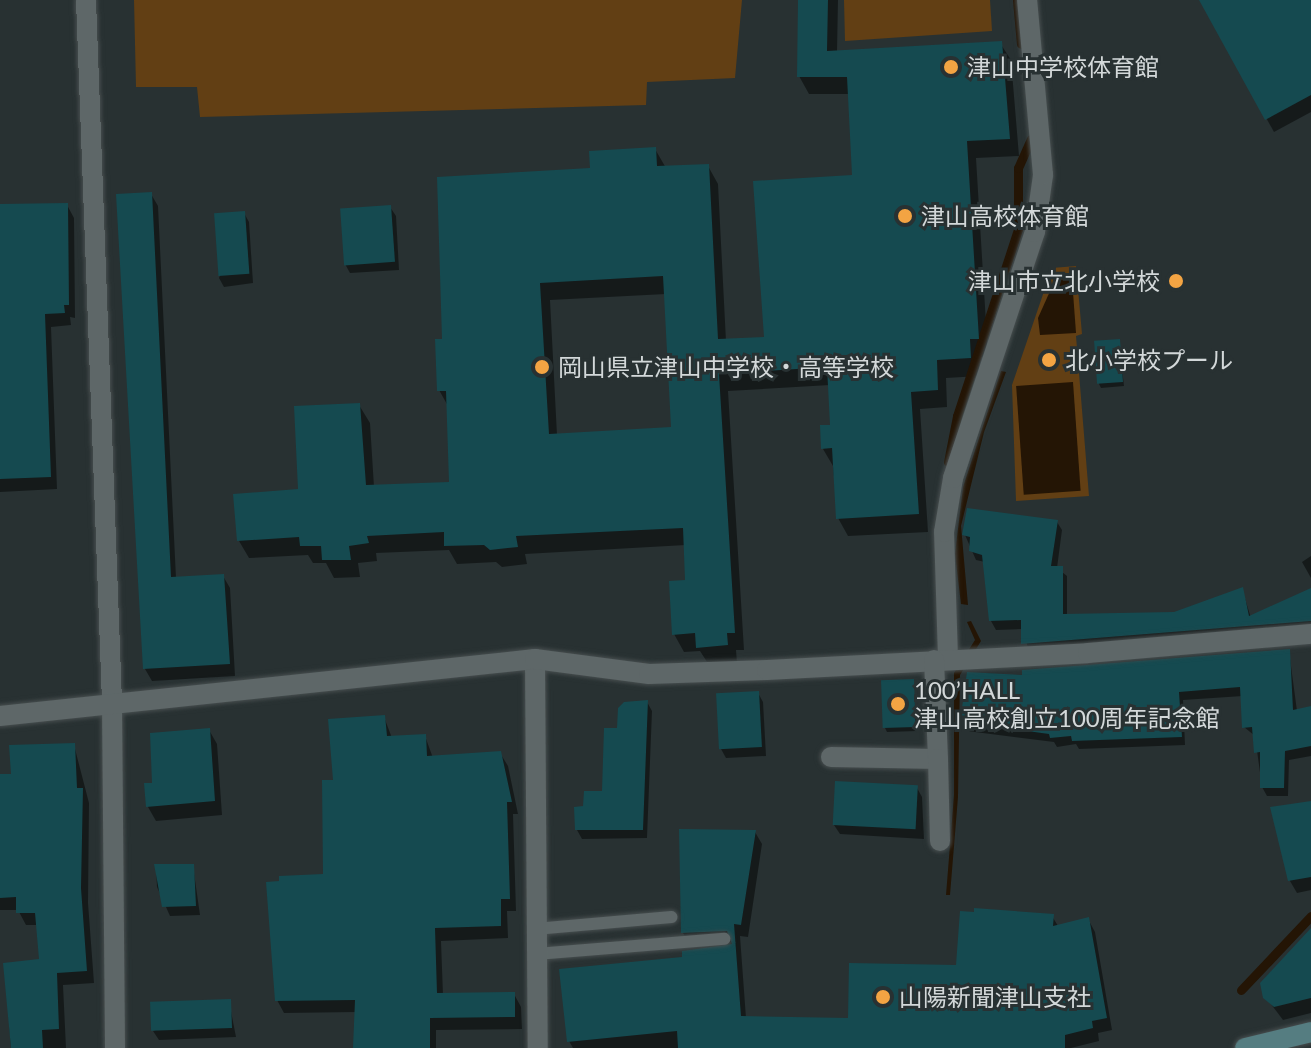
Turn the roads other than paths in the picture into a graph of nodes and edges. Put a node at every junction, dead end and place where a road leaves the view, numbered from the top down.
1 (86, 0) edge
2 (1027, 0) edge
3 (1311, 634) edge
4 (535, 659) junction
5 (941, 659) junction
6 (112, 703) junction
7 (0, 716) edge
8 (831, 757) dead end
9 (938, 759) junction
10 (940, 841) dead end
11 (671, 917) dead end
12 (535, 929) junction
13 (724, 939) dead end
14 (536, 954) junction
15 (1311, 1032) edge
16 (115, 1048) edge
17 (538, 1048) edge
18 (1245, 1048) edge

1 - 6 street
2 - 5 street
3 - 5 street
4 - 5 street
4 - 6 street
4 - 12 street
5 - 9 street
6 - 7 street
6 - 16 street
8 - 9 street
9 - 10 street
11 - 12 lane
12 - 14 street
13 - 14 lane
14 - 17 street
15 - 18 street

